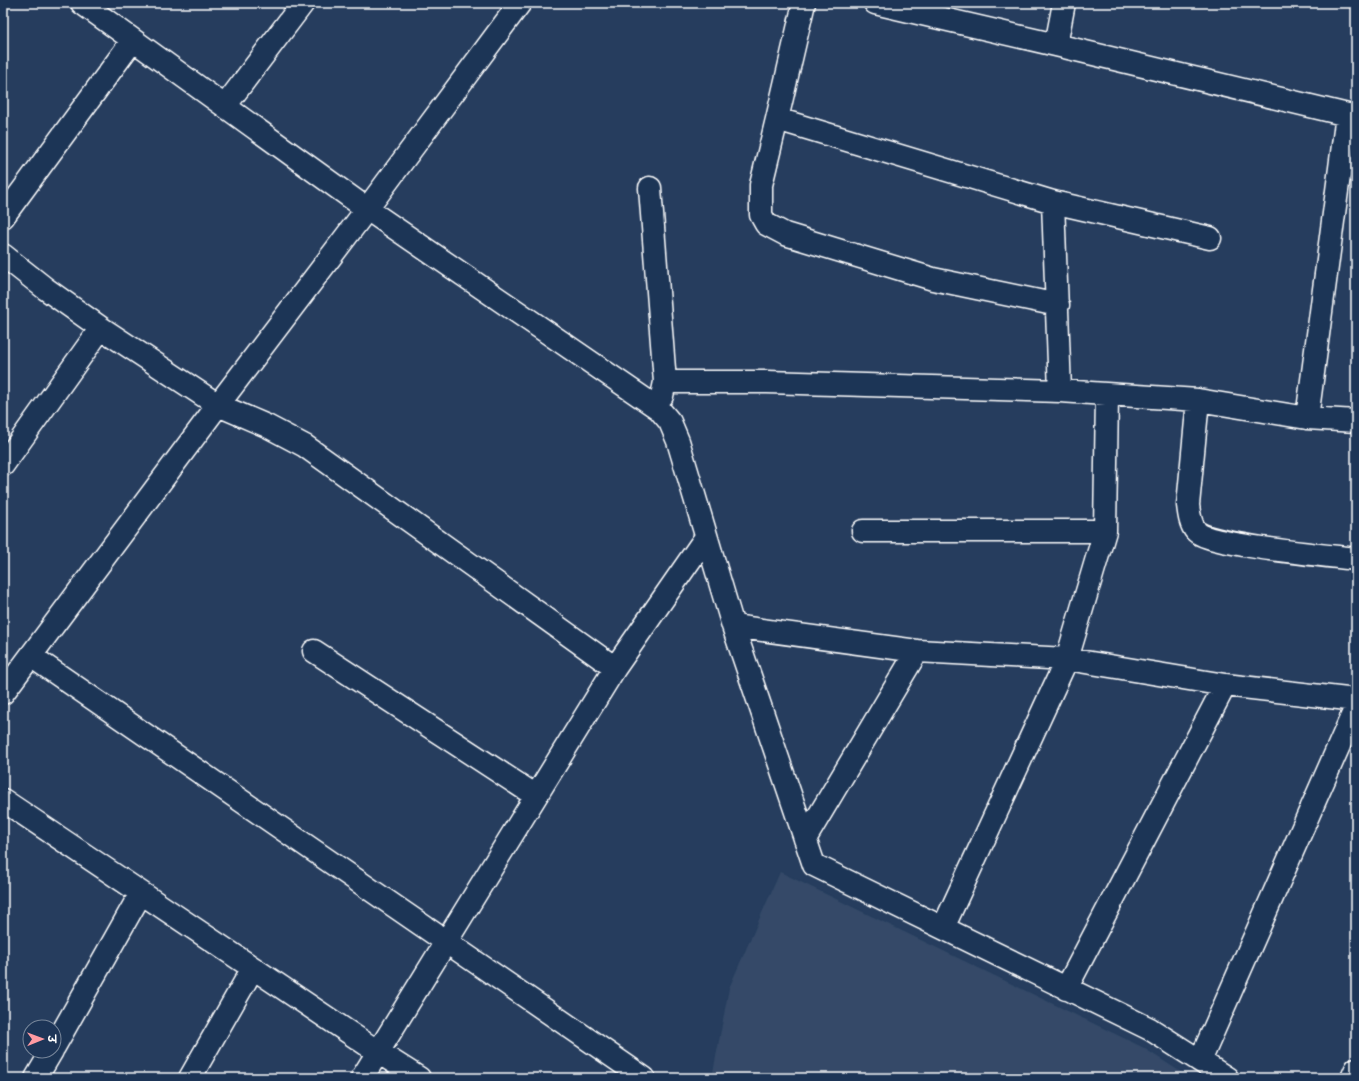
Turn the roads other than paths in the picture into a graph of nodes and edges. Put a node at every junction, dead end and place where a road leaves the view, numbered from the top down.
1 (82, 3) edge
2 (303, 3) edge
3 (520, 3) edge
4 (804, 3) edge
5 (875, 3) edge
6 (1064, 3) edge
7 (133, 40) junction
8 (1056, 45) junction
9 (225, 106) junction
10 (1352, 116) edge
11 (777, 119) junction
12 (650, 188) dead end
13 (1053, 202) junction
14 (368, 209) junction
15 (3, 217) edge
16 (1210, 238) dead end
17 (3, 255) edge
18 (1058, 305) junction
19 (101, 328) junction
20 (665, 382) junction
21 (1060, 391) junction
22 (1107, 395) junction
23 (1198, 400) junction
24 (218, 406) junction
25 (659, 409) junction
26 (1307, 418) junction
27 (1356, 421) edge
28 (6, 454) edge
29 (863, 531) dead end
30 (1105, 531) junction
31 (706, 537) junction
32 (1356, 559) edge
33 (733, 626) junction
34 (314, 651) dead end
35 (917, 651) junction
36 (31, 656) junction
37 (1067, 659) junction
38 (615, 668) junction
39 (1226, 685) junction
40 (3, 693) edge
41 (1356, 700) edge
42 (1356, 707) edge
43 (536, 796) junction
44 (3, 800) edge
45 (805, 839) junction
46 (141, 893) junction
47 (943, 928) junction
48 (446, 942) junction
49 (253, 968) junction
50 (1066, 989) junction
51 (62, 1033) edge
52 (378, 1052) junction
53 (47, 1059) edge
54 (1200, 1061) junction
55 (1356, 1069) edge
56 (36, 1078) edge
57 (190, 1078) edge
58 (362, 1078) edge
59 (420, 1078) edge
60 (644, 1078) edge
61 (1227, 1078) edge
62 (1352, 1078) edge

1 - 7 street
2 - 9 street
3 - 14 street
4 - 11 street
5 - 8 street
6 - 8 street
7 - 9 street
7 - 15 street
8 - 10 street
9 - 14 street
10 - 26 street
11 - 13 street
11 - 18 street
12 - 20 street
13 - 16 street
13 - 18 street
14 - 24 street
14 - 25 street
17 - 19 street
18 - 21 street
19 - 24 street
19 - 28 street
20 - 21 street
20 - 25 street
21 - 22 street
22 - 23 street
22 - 30 street
23 - 26 street
23 - 32 street
24 - 36 street
24 - 38 street
25 - 31 street
26 - 27 street
29 - 30 street
30 - 37 street
31 - 33 street
31 - 38 street
33 - 35 street
33 - 45 street
34 - 43 street
35 - 37 street
35 - 45 street
36 - 40 street
36 - 48 street
37 - 39 street
37 - 47 street
38 - 43 street
39 - 41 street
39 - 50 street
42 - 54 street
43 - 48 street
44 - 46 street
45 - 47 street
46 - 49 street
46 - 51 street
47 - 50 street
48 - 52 street
48 - 60 street
49 - 52 street
49 - 57 street
50 - 54 street
52 - 58 street
52 - 59 street
53 - 56 street
54 - 61 street
55 - 62 street

